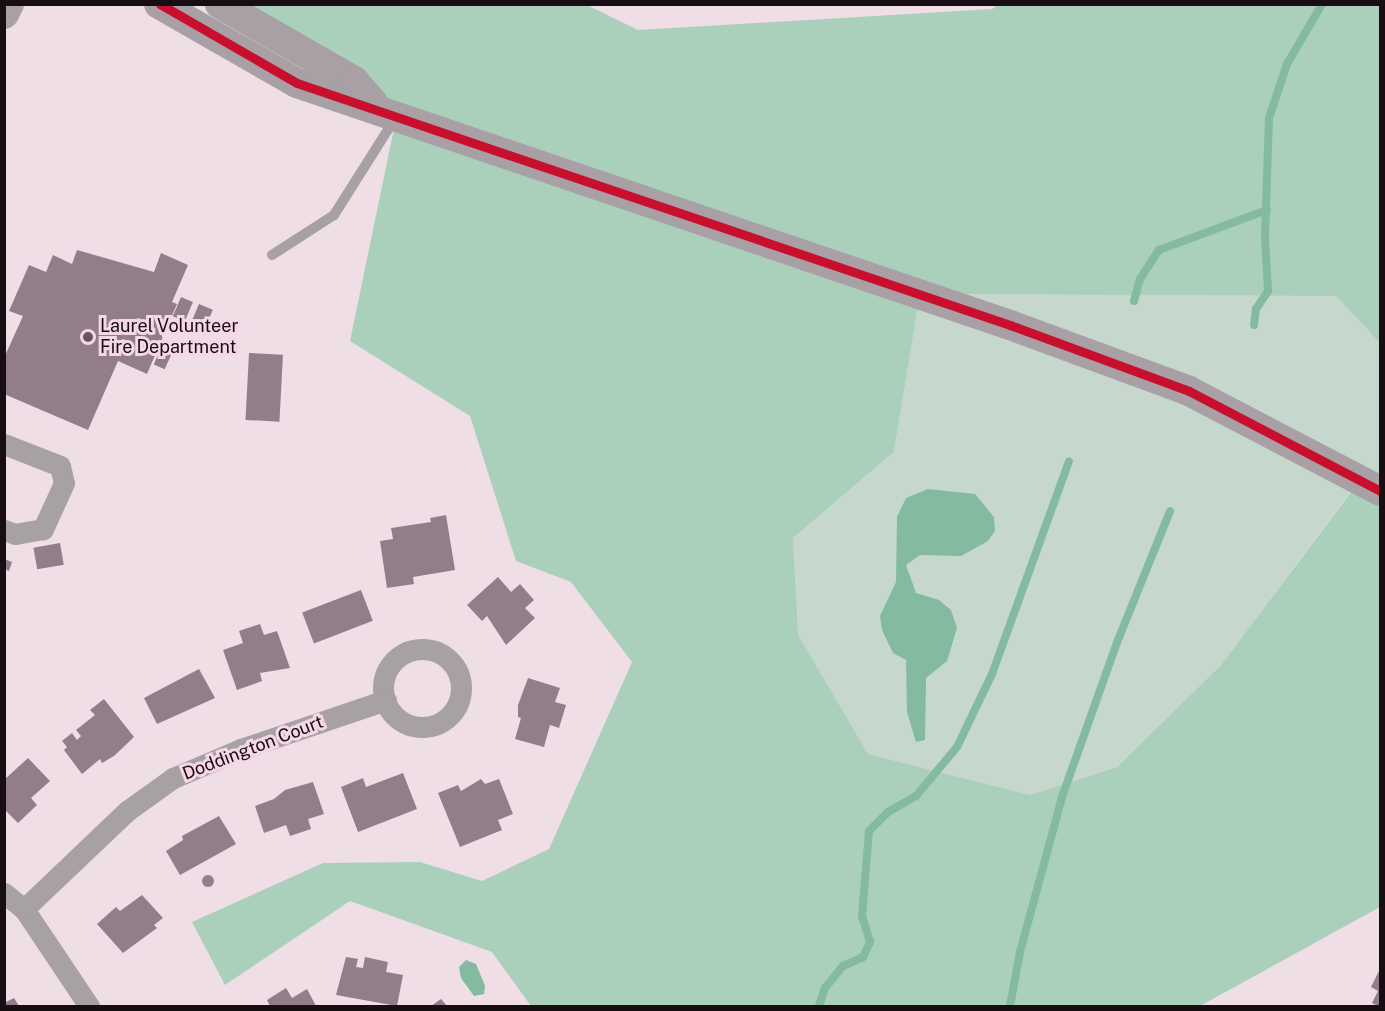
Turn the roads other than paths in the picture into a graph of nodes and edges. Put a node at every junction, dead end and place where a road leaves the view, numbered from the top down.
1 (9, 4) edge
2 (159, 4) edge
3 (220, 4) edge
4 (4, 14) edge
5 (387, 111) junction
6 (272, 255) dead end
7 (4, 444) edge
8 (1380, 491) edge
9 (4, 530) edge
10 (386, 700) dead end
11 (4, 893) edge
12 (24, 909) junction
13 (89, 1006) edge

1 - 4 main road
2 - 5 main road
3 - 5 main road
5 - 6 lane
5 - 8 main road
7 - 9 street
10 - 12 street, Doddington Court
11 - 12 street
12 - 13 street

